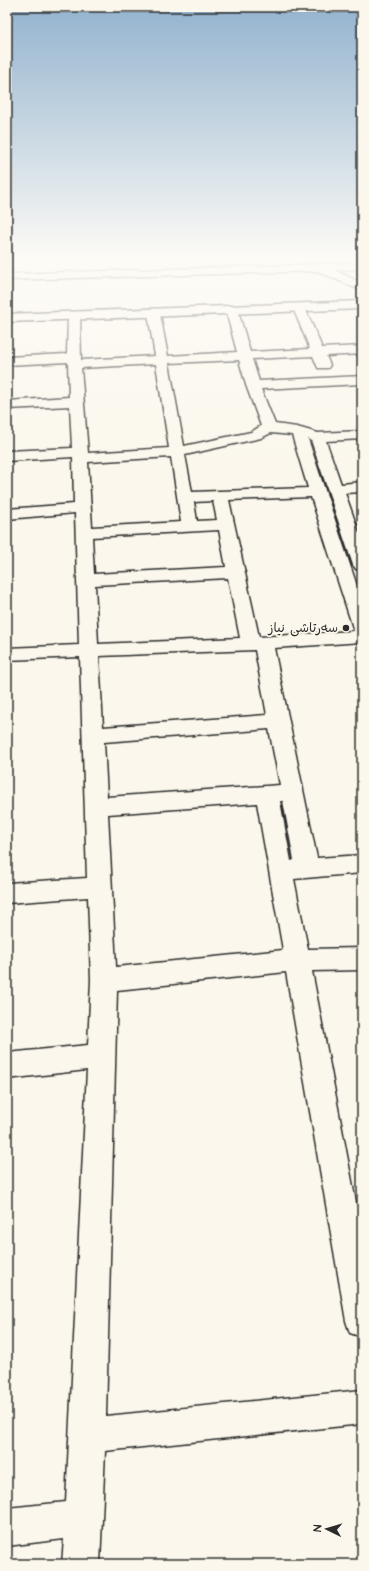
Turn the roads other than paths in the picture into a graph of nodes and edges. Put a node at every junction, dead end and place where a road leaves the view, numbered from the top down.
1 (74, 332) edge
2 (157, 332) edge
3 (238, 332) edge
4 (309, 332) edge
5 (362, 350) edge
6 (318, 352) junction
7 (245, 356) junction
8 (162, 359) junction
9 (7, 361) edge
10 (74, 361) junction
11 (362, 380) edge
12 (330, 381) junction
13 (253, 385) junction
14 (76, 401) junction
15 (7, 405) edge
16 (269, 428) junction
17 (297, 431) junction
18 (362, 435) edge
19 (317, 437) junction
20 (178, 452) junction
21 (80, 455) junction
22 (7, 456) edge
23 (362, 487) edge
24 (335, 489) junction
25 (318, 492) junction
26 (220, 495) junction
27 (186, 497) junction
28 (81, 508) junction
29 (7, 514) edge
30 (226, 525) junction
31 (190, 527) junction
32 (83, 532) junction
33 (356, 532) edge
34 (362, 565) edge
35 (236, 572) junction
36 (86, 580) junction
37 (362, 629) edge
38 (362, 636) edge
39 (257, 643) junction
40 (89, 650) junction
41 (7, 654) edge
42 (277, 721) junction
43 (92, 735) junction
44 (279, 793) junction
45 (96, 806) junction
46 (362, 864) edge
47 (294, 870) junction
48 (98, 887) junction
49 (7, 893) edge
50 (362, 959) edge
51 (296, 960) junction
52 (104, 980) junction
53 (101, 1056) junction
54 (7, 1066) edge
55 (362, 1321) edge
56 (362, 1407) edge
57 (88, 1435) junction
58 (84, 1518) junction
59 (7, 1527) edge
60 (81, 1564) edge

1 - 10 street
2 - 8 street
3 - 7 street
4 - 6 street
5 - 6 street
6 - 7 street
6 - 12 street
7 - 8 street
7 - 13 street
8 - 10 street
8 - 20 street
9 - 10 street
10 - 14 street
11 - 12 street
12 - 13 street
13 - 16 street
14 - 15 street
14 - 21 street
16 - 17 street
16 - 20 street
17 - 19 street
17 - 25 street
18 - 19 street
19 - 24 street
20 - 21 street
20 - 27 street
21 - 22 street
21 - 28 street
23 - 24 street
24 - 33 street
25 - 26 street
25 - 37 street
26 - 27 street
26 - 30 street
27 - 31 street
28 - 29 street
28 - 32 street
30 - 31 street
30 - 35 street
31 - 32 street
32 - 36 street
33 - 34 street
35 - 36 street
35 - 39 street
36 - 40 street
38 - 39 street
39 - 40 street
39 - 42 street
40 - 41 street
40 - 43 street
42 - 43 street
42 - 44 street
43 - 45 street
44 - 45 street
44 - 47 street
45 - 48 street
46 - 47 street
47 - 51 street
48 - 49 street
48 - 52 street
50 - 51 street
51 - 52 street
51 - 55 street
52 - 53 street
53 - 54 street
53 - 57 street
56 - 57 street
57 - 58 street
58 - 59 street
58 - 60 street

